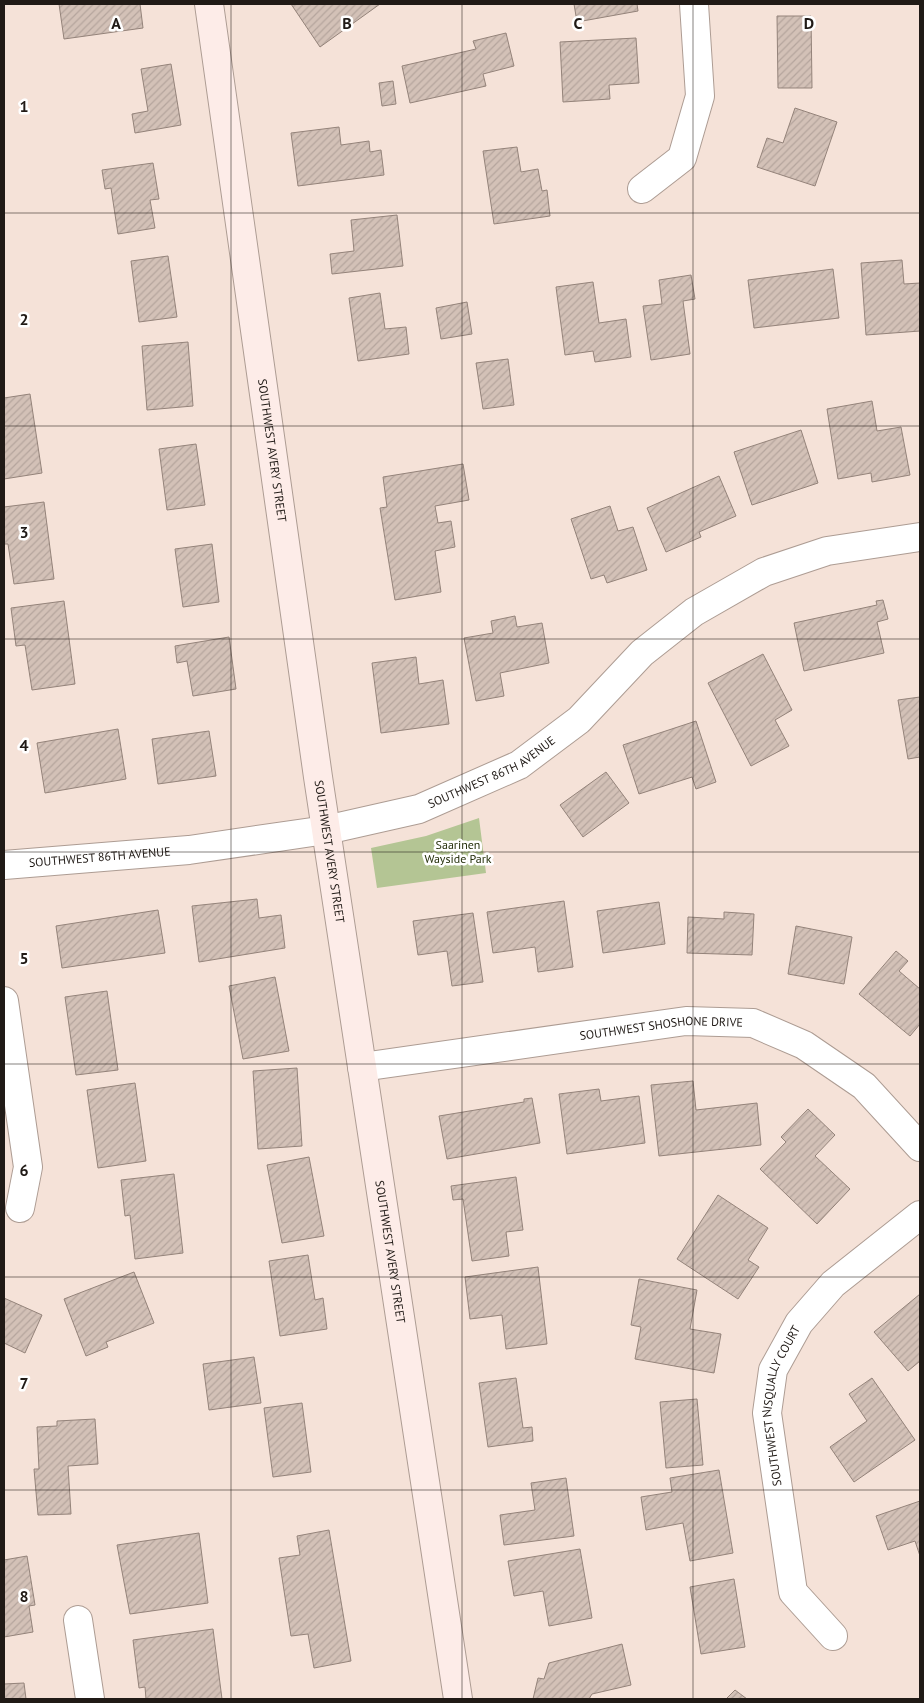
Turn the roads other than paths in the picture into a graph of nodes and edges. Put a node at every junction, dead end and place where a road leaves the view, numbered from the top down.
1 (209, 4) edge
2 (694, 4) edge
3 (642, 189) dead end
4 (920, 536) edge
5 (326, 830) junction
6 (4, 865) edge
7 (4, 1002) edge
8 (362, 1067) junction
9 (920, 1147) edge
10 (20, 1208) dead end
11 (920, 1216) edge
12 (78, 1620) dead end
13 (833, 1636) dead end
14 (90, 1699) edge
15 (458, 1699) edge

1 - 5 street, SOUTHWEST AVERY STREET
2 - 3 street
4 - 5 street, SOUTHWEST 86TH AVENUE
5 - 6 street, SOUTHWEST 86TH AVENUE
5 - 8 street, SOUTHWEST AVERY STREET
7 - 10 street
8 - 9 street, SOUTHWEST SHOSHONE DRIVE
8 - 15 street, SOUTHWEST AVERY STREET
11 - 13 street, SOUTHWEST NISQUALLY COURT
12 - 14 street

